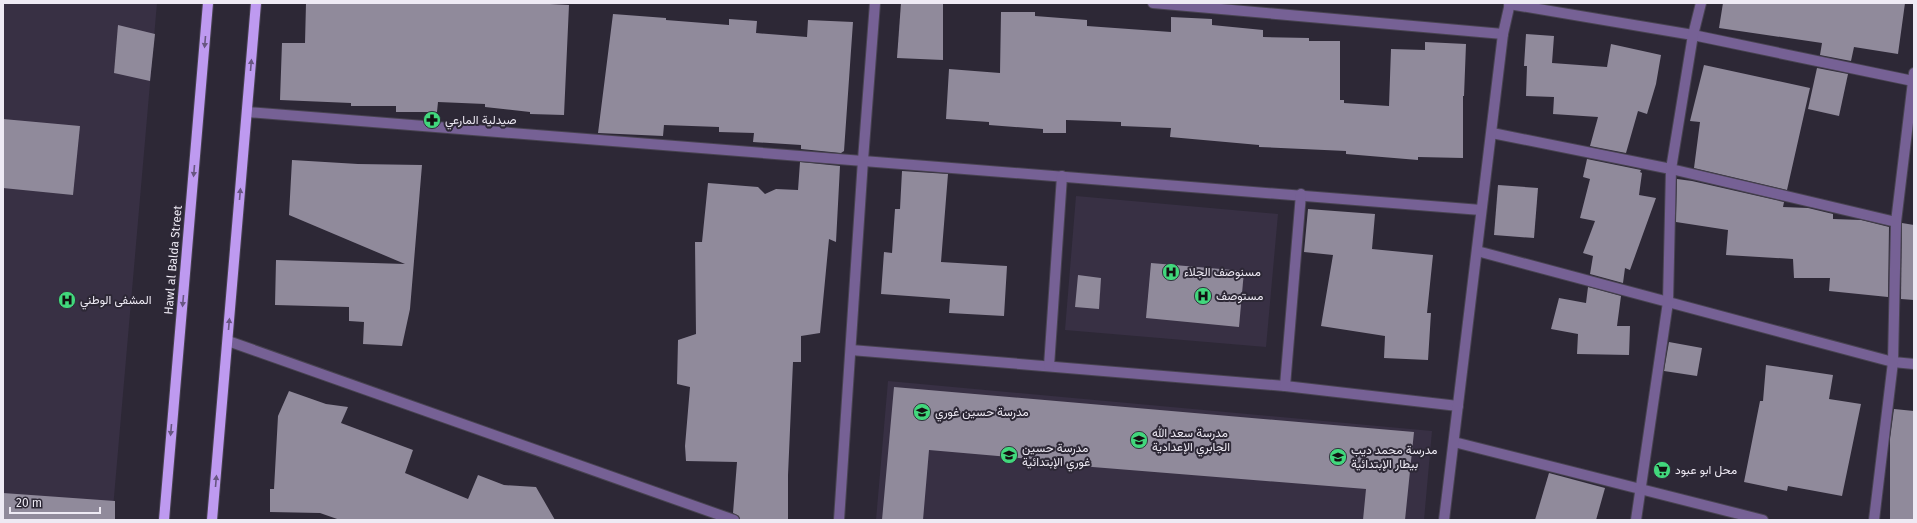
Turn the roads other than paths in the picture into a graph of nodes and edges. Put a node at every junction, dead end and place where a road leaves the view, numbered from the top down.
1 (208, 3) edge
2 (256, 3) edge
3 (875, 3) edge
4 (1153, 3) edge
5 (1701, 3) edge
6 (1510, 4) edge
7 (1503, 34) junction
8 (1693, 35) junction
9 (1913, 77) edge
10 (247, 112) junction
11 (1492, 133) junction
12 (863, 160) junction
13 (1671, 169) junction
14 (1062, 176) junction
15 (1301, 194) junction
16 (1481, 210) junction
17 (1896, 222) junction
18 (1476, 251) junction
19 (1668, 302) junction
20 (228, 341) junction
21 (851, 350) junction
22 (1893, 362) junction
23 (1914, 364) edge
24 (1049, 366) junction
25 (1285, 386) junction
26 (1458, 406) junction
27 (1454, 442) junction
28 (1641, 489) junction
29 (164, 520) edge
30 (212, 520) edge
31 (734, 520) edge
32 (839, 520) edge
33 (1444, 520) edge
34 (1636, 520) edge
35 (1763, 520) edge
36 (1874, 520) edge

1 -> 29 main road, Hawl al Balda Street
10 -> 2 main road
3 - 12 street
4 - 7 street
5 - 8 street
6 - 7 street
6 - 8 street
7 - 11 street
8 - 9 street
8 - 13 street
9 - 17 street
10 - 12 street
20 -> 10 main road
11 - 13 street
11 - 16 street
12 - 14 street
12 - 21 street
13 - 17 street
13 - 19 street
14 - 15 street
14 - 24 street
15 - 16 street
15 - 25 street
16 - 18 street
17 - 22 street
18 - 19 street
18 - 26 street
19 - 22 street
19 - 28 street
30 -> 20 main road
20 - 31 street
21 - 24 street
21 - 32 street
22 - 23 street
22 - 36 street
24 - 25 street
25 - 26 street
26 - 27 street
27 - 28 street
27 - 33 street
28 - 34 street
28 - 35 street

